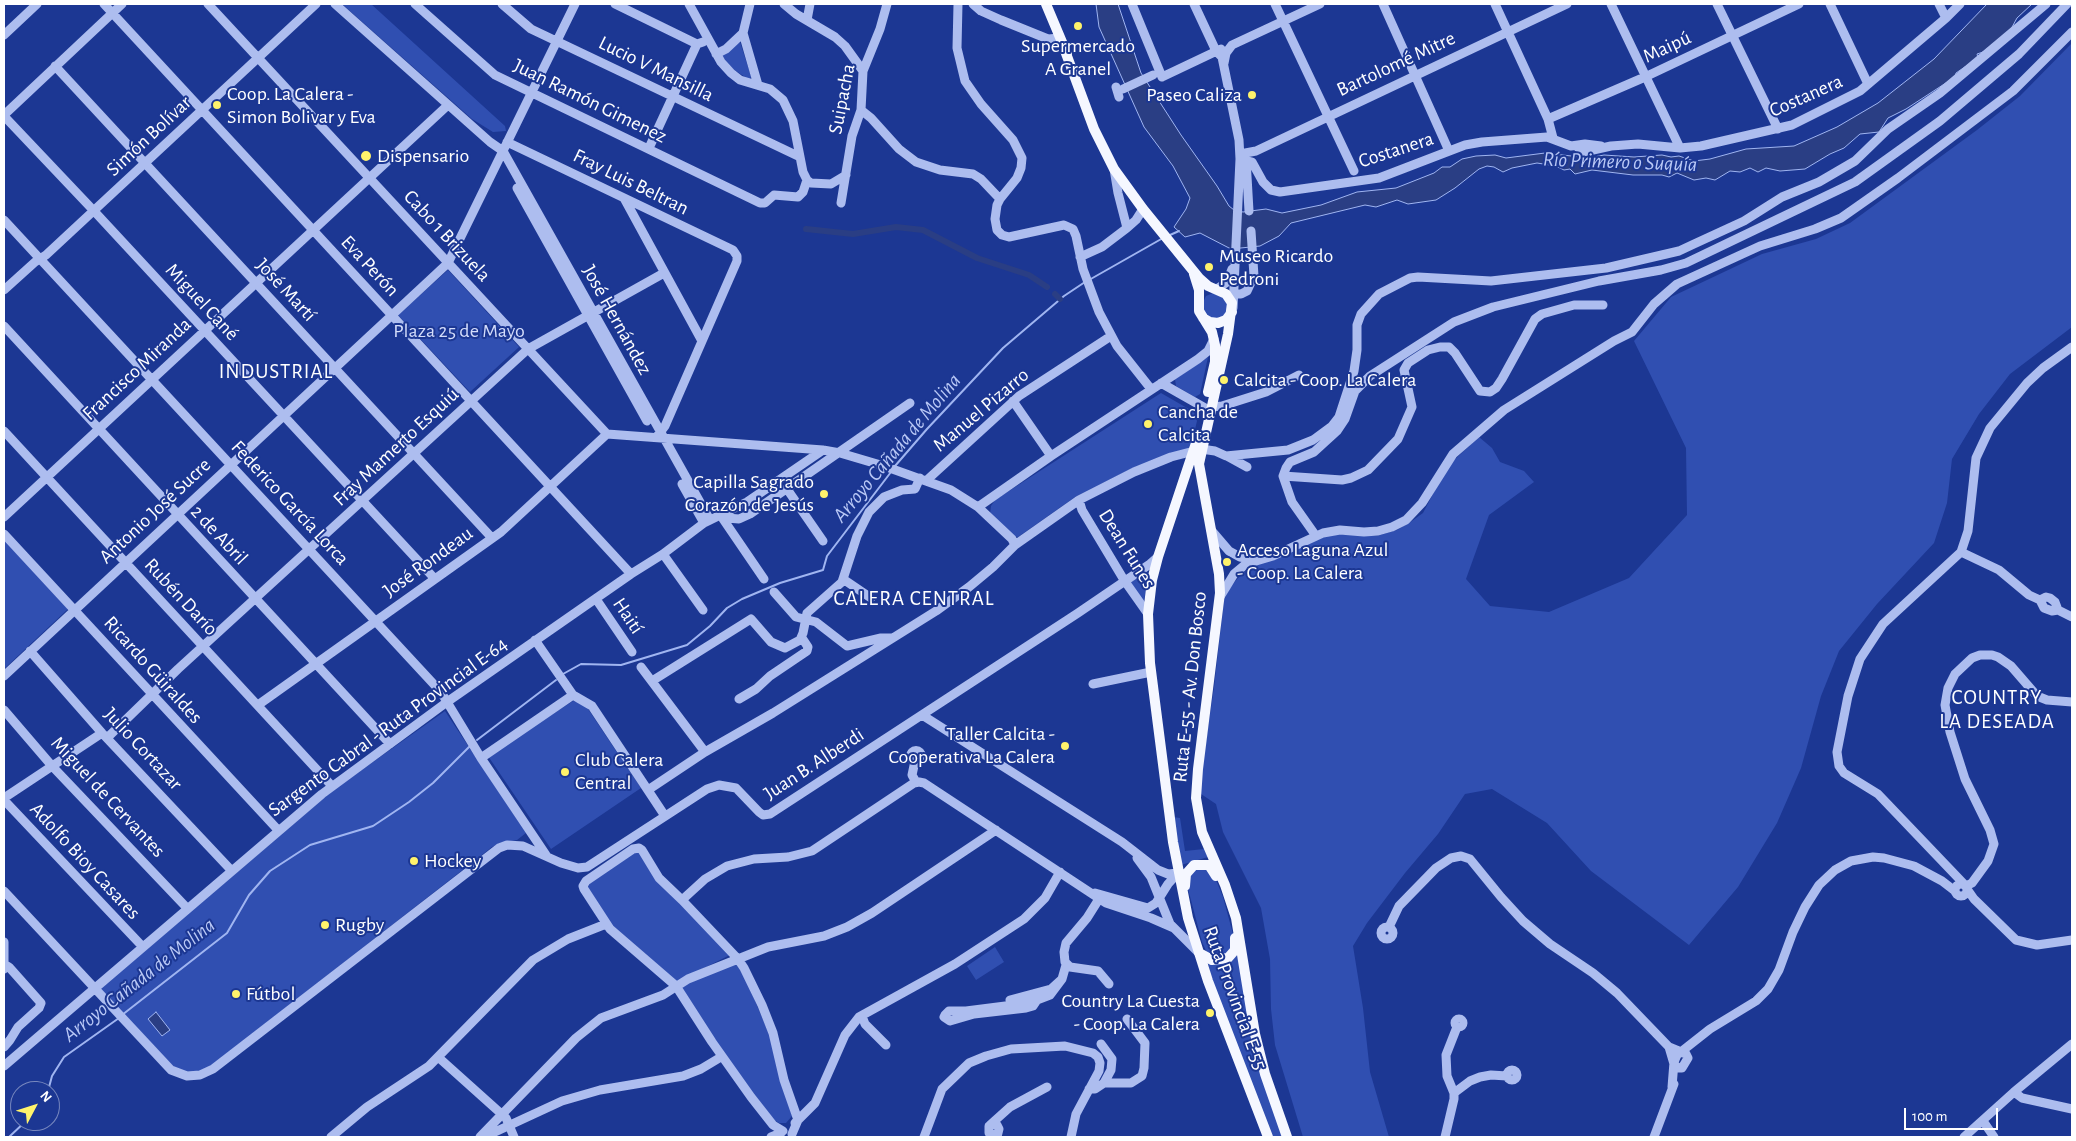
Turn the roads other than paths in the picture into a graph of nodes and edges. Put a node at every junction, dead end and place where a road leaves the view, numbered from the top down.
1 (37, 4) edge
2 (104, 4) edge
3 (122, 4) edge
4 (208, 4) edge
5 (316, 4) edge
6 (335, 4) edge
7 (416, 4) edge
8 (502, 4) edge
9 (575, 4) edge
10 (615, 4) edge
11 (689, 4) edge
12 (750, 4) edge
13 (784, 4) edge
14 (810, 4) edge
15 (887, 4) edge
16 (958, 4) edge
17 (973, 4) edge
18 (1046, 4) edge
19 (1132, 4) edge
20 (1194, 4) edge
21 (1274, 4) edge
22 (1320, 4) edge
23 (1383, 4) edge
24 (1495, 4) edge
25 (1567, 4) edge
26 (1611, 4) edge
27 (1717, 4) edge
28 (1799, 4) edge
29 (1830, 4) edge
30 (1940, 4) edge
31 (1960, 4) edge
32 (2046, 4) edge
33 (2067, 4) edge
34 (112, 13) junction
35 (1946, 18) junction
36 (807, 20) junction
37 (1283, 21) junction
38 (1508, 32) junction
39 (2072, 32) edge
40 (743, 33) junction
41 (4, 34) edge
42 (1731, 36) junction
43 (557, 40) junction
44 (708, 40) junction
45 (1236, 42) junction
46 (1062, 43) junction
47 (697, 44) junction
48 (1216, 51) junction
49 (716, 54) junction
50 (259, 58) junction
51 (55, 66) junction
52 (1225, 67) junction
53 (863, 71) junction
54 (1415, 74) junction
55 (1162, 77) junction
56 (1645, 77) junction
57 (1868, 84) junction
58 (758, 86) junction
59 (1119, 90) dead end
60 (531, 92) junction
61 (673, 96) junction
62 (448, 104) junction
63 (202, 110) junction
64 (861, 110) junction
65 (4, 116) edge
66 (1327, 116) junction
67 (1548, 119) junction
68 (1778, 129) junction
69 (1553, 138) junction
70 (649, 148) junction
71 (1680, 148) junction
72 (503, 150) junction
73 (1449, 151) junction
74 (800, 157) junction
75 (1242, 158) junction
76 (145, 163) junction
77 (1114, 169) junction
78 (1354, 170) dead end
79 (846, 175) junction
80 (369, 178) junction
81 (807, 180) junction
82 (1243, 186) junction
83 (624, 198) junction
84 (1000, 199) junction
85 (841, 203) dead end
86 (1142, 209) junction
87 (94, 211) junction
88 (1249, 211) dead end
89 (4, 220) edge
90 (1127, 228) junction
91 (313, 229) junction
92 (1251, 231) dead end
93 (1080, 257) junction
94 (41, 259) junction
95 (448, 263) junction
96 (1234, 264) junction
97 (1192, 269) junction
98 (664, 273) junction
99 (256, 283) junction
100 (1215, 289) junction
101 (4, 290) edge
102 (1235, 294) junction
103 (1603, 306) dead end
104 (1200, 310) junction
105 (1232, 311) junction
106 (590, 314) junction
107 (392, 315) junction
108 (4, 326) edge
109 (204, 330) junction
110 (1111, 336) junction
111 (1214, 339) junction
112 (702, 340) junction
113 (2072, 347) edge
114 (528, 349) junction
115 (335, 368) junction
116 (1299, 375) dead end
117 (151, 379) junction
118 (1161, 383) junction
119 (1151, 389) junction
120 (472, 401) junction
121 (1013, 401) junction
122 (910, 403) dead end
123 (1208, 408) junction
124 (283, 415) junction
125 (1342, 418) junction
126 (98, 429) junction
127 (4, 431) edge
128 (607, 434) junction
129 (660, 437) junction
130 (823, 450) junction
131 (1198, 450) junction
132 (840, 453) junction
133 (415, 454) junction
134 (1050, 456) junction
135 (1226, 456) junction
136 (231, 465) junction
137 (1248, 467) dead end
138 (1283, 476) junction
139 (46, 477) junction
140 (924, 480) junction
141 (551, 486) junction
142 (787, 489) junction
143 (1079, 500) junction
144 (362, 501) junction
145 (978, 507) junction
146 (177, 514) junction
147 (721, 516) junction
148 (4, 517) edge
149 (707, 522) junction
150 (1211, 530) junction
151 (4, 534) edge
152 (1316, 536) junction
153 (492, 538) junction
154 (823, 541) dead end
155 (1015, 545) junction
156 (310, 551) junction
157 (1961, 552) junction
158 (663, 554) junction
159 (1158, 557) junction
160 (1257, 560) junction
161 (125, 562) junction
162 (631, 574) junction
163 (435, 579) junction
164 (764, 579) dead end
165 (843, 579) junction
166 (1124, 580) junction
167 (774, 592) dead end
168 (596, 598) junction
169 (871, 598) dead end
170 (256, 600) junction
171 (1219, 600) junction
172 (74, 610) junction
173 (703, 610) dead end
174 (1148, 614) junction
175 (2072, 617) edge
176 (806, 619) junction
177 (376, 622) junction
178 (802, 638) junction
179 (891, 638) junction
180 (535, 640) junction
181 (204, 647) junction
182 (30, 651) junction
183 (632, 652) dead end
184 (316, 664) junction
185 (641, 667) dead end
186 (1151, 672) junction
187 (4, 676) edge
188 (652, 681) junction
189 (1093, 684) dead end
190 (573, 695) junction
191 (152, 696) junction
192 (739, 699) dead end
193 (447, 702) junction
194 (2072, 702) edge
195 (258, 705) junction
196 (4, 710) edge
197 (922, 715) junction
198 (104, 735) junction
199 (390, 744) junction
200 (705, 752) junction
201 (481, 758) junction
202 (915, 761) dead end
203 (52, 766) junction
204 (916, 782) junction
205 (332, 786) junction
206 (648, 790) junction
207 (4, 799) edge
208 (665, 816) junction
209 (528, 828) junction
210 (278, 830) junction
211 (996, 830) junction
212 (512, 845) junction
213 (1130, 848) junction
214 (547, 856) junction
215 (1194, 865) junction
216 (231, 870) junction
217 (1178, 870) junction
218 (1060, 872) junction
219 (1221, 874) joint
220 (1225, 885) junction
221 (1961, 888) junction
222 (4, 891) edge
223 (1090, 892) junction
224 (1099, 899) junction
225 (1159, 899) junction
226 (1183, 899) junction
227 (682, 900) junction
228 (187, 908) junction
229 (1145, 912) junction
230 (1236, 918) junction
231 (606, 924) junction
232 (1389, 926) dead end
233 (1174, 928) junction
234 (2072, 940) edge
235 (4, 942) edge
236 (142, 946) junction
237 (1199, 953) junction
238 (738, 958) junction
239 (1066, 965) junction
240 (4, 967) edge
241 (1062, 979) junction
242 (1109, 984) dead end
243 (676, 986) junction
244 (93, 988) junction
245 (1037, 1000) junction
246 (983, 1004) dead end
247 (862, 1016) junction
248 (1127, 1019) dead end
249 (1458, 1027) dead end
250 (1101, 1044) dead end
251 (2072, 1044) edge
252 (886, 1045) dead end
253 (4, 1047) edge
254 (1669, 1047) junction
255 (1684, 1055) junction
256 (438, 1057) junction
257 (722, 1057) junction
258 (4, 1066) edge
259 (1678, 1066) junction
260 (1508, 1076) dead end
261 (1104, 1082) junction
262 (1047, 1087) dead end
263 (1089, 1089) junction
264 (2014, 1092) junction
265 (1454, 1093) junction
266 (2072, 1109) edge
267 (502, 1114) junction
268 (798, 1120) junction
269 (1983, 1122) junction
270 (510, 1126) junction
271 (995, 1132) edge
272 (787, 1135) edge
273 (1657, 1136) edge
274 (331, 1137) edge
275 (480, 1137) edge
276 (484, 1137) edge
277 (514, 1137) edge
278 (771, 1137) edge
279 (924, 1137) edge
280 (1070, 1137) edge
281 (1268, 1137) edge
282 (1287, 1137) edge
283 (1445, 1137) edge
284 (1964, 1137) edge
285 (1994, 1137) edge

1 - 41 street
2 - 34 street, Eva Perón
3 - 34 street
4 - 50 street, Cabo 1 Brizuela
5 - 50 street, Simón Bolívar
6 - 62 street, José Hernández
7 - 60 street, Juan Ramón Gimenez
8 - 43 street, Lucio V Mansilla
9 - 43 street, Antonio José Sucre
10 - 47 street
11 - 44 street
12 - 40 street
13 - 36 street
14 - 36 street
15 - 53 street, Suipacha
16 - 84 street
17 - 46 street
18 - 46 main road
19 - 55 street
20 - 48 street
21 - 37 street
22 - 37 street
23 - 54 street
24 - 38 street
25 - 38 street, Bartolomé Mitre
26 - 56 street
27 - 42 street
28 - 42 street, Maipú
29 - 57 street
30 - 35 street
31 - 35 street, Costanera
32 - 125 street
33 - 125 street
34 - 51 street
34 - 63 street, Eva Perón
35 - 57 street, Costanera
36 - 53 street
37 - 45 street
37 - 66 street
38 - 54 street, Bartolomé Mitre
38 - 67 street
39 - 152 street
40 - 49 street
40 - 58 street
42 - 56 street, Maipú
42 - 68 street
43 - 60 street, Antonio José Sucre
43 - 61 street, Lucio V Mansilla
44 - 47 street
44 - 49 street
45 - 48 street
45 - 52 street
46 - 77 main road
47 - 61 street
48 - 52 street
48 - 55 street
49 - 58 street
50 - 63 street, Simón Bolívar
50 - 80 street, Cabo 1 Brizuela
51 - 65 street
51 - 76 street, José Martí
52 - 75 street
53 - 64 street, Suipacha
54 - 66 street, Bartolomé Mitre
54 - 73 street
55 - 59 street
56 - 67 street, Maipú
56 - 71 street
57 - 68 street, Costanera
58 - 74 street
60 - 70 street, Juan Ramón Gimenez
60 - 72 street, Antonio José Sucre
61 - 70 street
61 - 74 street, Lucio V Mansilla
62 - 72 street, José Hernández
62 - 80 street, Francisco Miranda
63 - 76 street, Simón Bolívar
63 - 91 street, Eva Perón
64 - 79 street, Suipacha
64 - 84 street
65 - 87 street, Miguel Cané
66 - 75 street, Bartolomé Mitre
66 - 78 street
67 - 69 street
68 - 71 street, Costanera
69 - 71 street, Costanera
69 - 73 street, Costanera
70 - 81 street, Juan Ramón Gimenez
72 - 83 street, Fray Luis Beltran
72 - 95 street, Antonio José Sucre
72 - 106 street, José Hernández
73 - 75 street, Costanera
74 - 81 street
75 - 82 street
76 - 87 street, Simón Bolívar
76 - 99 street, José Martí
77 - 86 main road
77 - 90 street
79 - 81 street
79 - 85 street, Suipacha
80 - 91 street, Francisco Miranda
80 - 95 street, Cabo 1 Brizuela
82 - 88 street
82 - 96 street
83 - 98 street
83 - 112 street, Fray Luis Beltran
84 - 93 street
86 - 90 street
86 - 97 main road
87 - 94 street, Simón Bolívar
87 - 109 street, Miguel Cané
89 - 94 street, Federico García Lorca
90 - 93 street
91 - 99 street, Francisco Miranda
91 - 107 street, Eva Perón
92 - 102 street
93 - 110 street
94 - 101 street, Simón Bolívar
94 - 117 street, Federico García Lorca
95 - 107 street, Antonio José Sucre
95 - 114 street, Cabo 1 Brizuela
96 - 100 street
96 - 102 street
97 - 100 main road
97 - 104 main road
98 - 106 street, Fray Mamerto Esquiú
98 - 112 street
99 - 109 street, Francisco Miranda
99 - 115 street, José Martí
100 - 104 main road
100 - 105 main road
102 - 105 street
103 - 138 street
104 - 105 main road
104 - 111 main road
105 - 123 main road
106 - 114 street, Fray Mamerto Esquiú
106 - 129 street, José Hernández
107 - 115 street, Antonio José Sucre
107 - 120 street, Eva Perón
108 - 126 street, 2 de Abril
109 - 117 street, Francisco Miranda
109 - 124 street, Miguel Cané
110 - 119 street
110 - 121 street, Manuel Pizarro
111 - 118 street
111 - 123 main road
112 - 129 street
113 - 157 street
114 - 120 street, Fray Mamerto Esquiú
114 - 128 street, Cabo 1 Brizuela
115 - 124 street, Antonio José Sucre
115 - 133 street, José Martí
116 - 123 street
117 - 126 street, Francisco Miranda
117 - 136 street, Federico García Lorca
118 - 119 street
118 - 123 street
119 - 134 street
120 - 133 street, Fray Mamerto Esquiú
120 - 141 street, Eva Perón
121 - 134 street
121 - 140 street, Manuel Pizarro
122 - 132 street, Sargento Cabral - Ruta Provincial E-64
123 - 131 main road
124 - 136 street, Antonio José Sucre
124 - 144 street, Miguel Cané
125 - 135 street
125 - 138 street
126 - 139 street, Francisco Miranda
126 - 146 street, 2 de Abril
127 - 139 street, Rubén Darío
128 - 129 street
128 - 141 street, José Rondeau
129 - 130 street
129 - 149 street, José Hernández
130 - 132 street
130 - 147 street, Sargento Cabral - Ruta Provincial E-64
131 - 135 street
131 - 143 street
131 - 150 main road, Ruta E-55 - Av. Don Bosco
131 - 159 main road, Ruta Provincial E-55
132 - 140 street
132 - 142 street, Sargento Cabral - Ruta Provincial E-64
133 - 144 street, Fray Mamerto Esquiú
133 - 153 street, José Martí
134 - 145 street
135 - 137 street
136 - 146 street, Antonio José Sucre
136 - 156 street, Federico García Lorca
138 - 152 street
139 - 148 street, Francisco Miranda
139 - 161 street, Rubén Darío
140 - 145 street
140 - 165 street, Manuel Pizarro
141 - 153 street, José Rondeau
141 - 162 street, Eva Perón
142 - 147 street, Sargento Cabral - Ruta Provincial E-64
142 - 154 street
143 - 155 street
143 - 166 street, Dean Funes
144 - 156 street, Fray Mamerto Esquiú
144 - 163 street, Miguel Cané
145 - 155 street
146 - 161 street, Antonio José Sucre
146 - 170 street, 2 de Abril
147 - 149 street, Sargento Cabral - Ruta Provincial E-64
147 - 164 street
149 - 158 street, Sargento Cabral - Ruta Provincial E-64
150 - 160 street
150 - 171 main road, Ruta E-55 - Av. Don Bosco
151 - 172 street, Ricardo Güiraldes
152 - 160 street
153 - 163 street, José Rondeau
155 - 179 street
156 - 170 street, Fray Mamerto Esquiú
156 - 177 street, Federico García Lorca
157 - 175 street
157 - 221 street
158 - 162 street, Sargento Cabral - Ruta Provincial E-64
158 - 173 street
159 - 166 street, Juan B. Alberdi
159 - 174 main road, Ruta Provincial E-55
160 - 171 street
161 - 172 street, Antonio José Sucre
161 - 181 street, Rubén Darío
162 - 168 street, Sargento Cabral - Ruta Provincial E-64
163 - 177 street, José Rondeau
165 - 169 street
165 - 176 street
166 - 174 street, Dean Funes
166 - 197 street, Juan B. Alberdi
167 - 176 street
168 - 180 street, Sargento Cabral - Ruta Provincial E-64
168 - 183 street, Haití
170 - 181 street, Fray Mamerto Esquiú
170 - 184 street, 2 de Abril
171 - 219 main road, Ruta E-55 - Av. Don Bosco
172 - 182 street, Antonio José Sucre
172 - 191 street, Ricardo Güiraldes
174 - 186 main road, Ruta Provincial E-55
176 - 178 street
176 - 179 street
177 - 184 street, José Rondeau
177 - 193 street, Federico García Lorca
178 - 188 street
178 - 192 street
179 - 200 street
180 - 190 street
180 - 193 street, Sargento Cabral - Ruta Provincial E-64
181 - 191 street, Fray Mamerto Esquiú
181 - 195 street, Rubén Darío
182 - 187 street, Antonio José Sucre
182 - 198 street, Julio Cortazar
184 - 195 street, José Rondeau
184 - 199 street, 2 de Abril
185 - 188 street
186 - 189 street
186 - 217 main road, Ruta Provincial E-55
188 - 200 street
190 - 201 street
190 - 206 street
191 - 198 street, Fray Mamerto Esquiú
191 - 210 street, Ricardo Güiraldes
193 - 199 street, Sargento Cabral - Ruta Provincial E-64
193 - 201 street, Federico García Lorca
194 - 221 street
195 - 205 street, Rubén Darío
196 - 203 street, Miguel de Cervantes
197 - 208 street, Juan B. Alberdi
197 - 213 street
198 - 203 street, Fray Mamerto Esquiú
198 - 216 street, Julio Cortazar
199 - 205 street, Sargento Cabral - Ruta Provincial E-64
200 - 206 street
201 - 209 street, Federico García Lorca
202 - 204 street
203 - 207 street, Fray Mamerto Esquiú
203 - 228 street, Miguel de Cervantes
204 - 211 street
204 - 227 street
205 - 210 street, Sargento Cabral - Ruta Provincial E-64
206 - 208 street
207 - 236 street, Adolfo Bioy Casares
208 - 214 street, Juan B. Alberdi
209 - 212 street
209 - 214 street, Federico García Lorca
210 - 216 street, Sargento Cabral - Ruta Provincial E-64
211 - 218 street
211 - 238 street
212 - 214 street, Juan B. Alberdi
212 - 244 street
213 - 217 street
213 - 225 street
215 - 217 main road
215 - 220 main road
215 - 226 main road
216 - 228 street, Sargento Cabral - Ruta Provincial E-64
217 - 225 street
217 - 226 main road, Ruta Provincial E-55
218 - 223 street
218 - 247 street
219 - 220 main road, Ruta Provincial E-55
220 - 230 main road, Ruta Provincial E-55
221 - 234 street
221 - 255 street
222 - 244 street
223 - 224 street
223 - 229 street
224 - 229 street
224 - 239 street
225 - 229 street
225 - 233 street
226 - 237 main road, Ruta Provincial E-55
227 - 231 street
227 - 238 street
228 - 236 street, Sargento Cabral - Ruta Provincial E-64
229 - 233 street
230 - 237 main road
230 - 282 main road, Ruta Provincial E-55
231 - 243 street
231 - 256 street
232 - 254 street
233 - 237 street
235 - 240 street
236 - 244 street, Sargento Cabral - Ruta Provincial E-64
237 - 281 main road, Ruta Provincial E-55
238 - 243 street
238 - 268 street
239 - 241 street
239 - 242 street
240 - 253 street
241 - 245 street
241 - 246 street
243 - 257 street
243 - 267 street
244 - 258 street, Sargento Cabral - Ruta Provincial E-64
245 - 245 street
247 - 252 street
247 - 268 street
248 - 261 street
249 - 265 street
250 - 261 street
251 - 264 street
254 - 255 street
254 - 259 street
255 - 259 street
256 - 267 street
256 - 274 street
257 - 270 street
257 - 272 street
259 - 273 street
260 - 265 street
261 - 263 street
262 - 271 street
263 - 279 street
263 - 280 street
264 - 266 street
264 - 269 street
265 - 283 street
267 - 270 street
267 - 275 street
268 - 272 street
269 - 284 street
269 - 285 street
270 - 276 street
270 - 277 street
272 - 278 street

